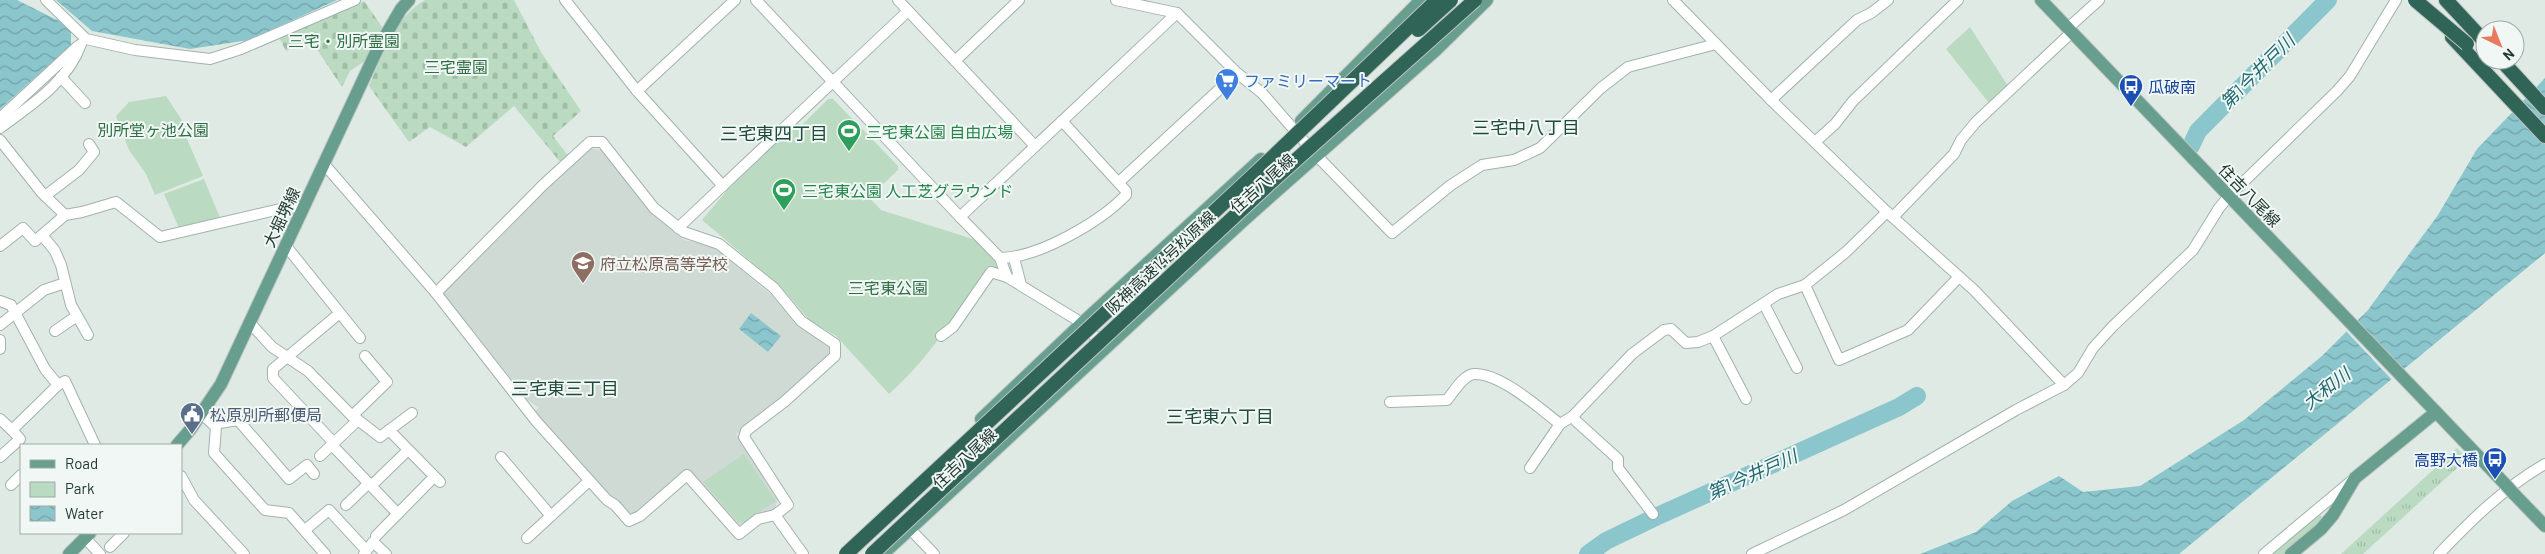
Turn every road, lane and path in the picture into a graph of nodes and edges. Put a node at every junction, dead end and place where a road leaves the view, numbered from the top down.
1 (46, 0) edge
2 (356, 0) edge
3 (409, 0) edge
4 (565, 0) edge
5 (735, 0) edge
6 (756, 0) edge
7 (898, 0) edge
8 (1019, 0) edge
9 (1116, 0) edge
10 (1421, 0) edge
11 (1436, 0) edge
12 (1451, 0) edge
13 (1475, 0) edge
14 (1488, 0) edge
15 (1673, 0) edge
16 (1888, 0) edge
17 (1958, 0) edge
18 (2042, 0) edge
19 (2396, 0) edge
20 (2416, 0) edge
21 (2426, 0) edge
22 (2446, 0) edge
23 (2459, 0) edge
24 (2097, 1) edge
25 (908, 10) junction
26 (1177, 13) junction
27 (2477, 20) edge
28 (2070, 30) junction
29 (2475, 31) edge
30 (84, 41) junction
31 (1716, 44) junction
32 (2467, 44) junction
33 (955, 61) junction
34 (2510, 70) edge
35 (2522, 70) edge
36 (1237, 73) junction
37 (61, 78) junction
38 (834, 81) junction
39 (637, 91) junction
40 (2545, 96) edge
41 (1771, 100) junction
42 (85, 103) dead end
43 (21, 106) junction
44 (2545, 108) edge
45 (0, 118) edge
46 (1062, 121) junction
47 (0, 128) edge
48 (1294, 129) junction
49 (2545, 130) edge
50 (2545, 136) edge
51 (0, 140) edge
52 (1815, 142) junction
53 (89, 144) dead end
54 (1035, 146) junction
55 (1317, 156) junction
56 (324, 164) junction
57 (1258, 171) junction
58 (1119, 182) junction
59 (723, 186) junction
60 (45, 196) junction
61 (2232, 200) junction
62 (305, 206) junction
63 (65, 215) junction
64 (1890, 215) junction
65 (960, 217) junction
66 (678, 228) junction
67 (42, 235) junction
68 (0, 246) edge
69 (286, 246) junction
70 (1000, 258) junction
71 (1014, 258) junction
72 (1007, 277) junction
73 (1958, 278) junction
74 (65, 283) junction
75 (1021, 285) junction
76 (1805, 285) junction
77 (436, 293) junction
78 (0, 300) edge
79 (1764, 304) junction
80 (15, 311) junction
81 (77, 316) junction
82 (335, 317) dead end
83 (250, 323) junction
84 (1082, 323) junction
85 (0, 324) edge
86 (55, 331) dead end
87 (88, 335) dead end
88 (941, 336) dead end
89 (1713, 336) junction
90 (360, 338) dead end
91 (0, 340) edge
92 (1106, 348) junction
93 (0, 349) edge
94 (365, 356) dead end
95 (289, 357) junction
96 (1797, 368) dead end
97 (58, 385) junction
98 (2064, 385) junction
99 (1746, 399) dead end
100 (1390, 402) dead end
101 (2434, 410) junction
102 (412, 413) dead end
103 (202, 414) junction
104 (1573, 416) junction
105 (355, 418) junction
106 (0, 419) edge
107 (213, 424) junction
108 (1560, 424) junction
109 (12, 430) junction
110 (389, 430) junction
111 (23, 442) edge
112 (95, 444) edge
113 (178, 444) edge
114 (333, 444) junction
115 (404, 454) dead end
116 (0, 456) edge
117 (320, 456) dead end
118 (502, 457) dead end
119 (2545, 464) edge
120 (1530, 468) dead end
121 (314, 474) dead end
122 (20, 476) edge
123 (182, 478) edge
124 (2355, 478) junction
125 (589, 480) junction
126 (370, 484) junction
127 (11, 485) dead end
128 (346, 505) dead end
129 (398, 514) junction
130 (1653, 514) dead end
131 (775, 515) junction
132 (550, 516) junction
133 (2545, 526) edge
134 (910, 529) junction
135 (305, 530) junction
136 (123, 534) edge
137 (88, 535) edge
138 (376, 536) dead end
139 (527, 538) dead end
140 (110, 547) dead end
141 (365, 552) edge
142 (69, 554) edge
143 (100, 554) edge
144 (244, 554) edge
145 (326, 554) edge
146 (386, 554) edge
147 (803, 554) edge
148 (840, 554) edge
149 (846, 554) edge
150 (872, 554) edge
151 (883, 554) edge
152 (934, 554) edge
153 (1752, 554) edge
154 (2264, 554) edge
155 (2291, 554) edge
156 (2439, 554) edge

1 - 30 street
2 - 30 street
3 - 56 main road, 大堀堺線
4 - 39 street
5 - 39 street
6 - 38 street
7 - 25 street
8 - 33 street
9 - 26 street
10 - 48 main road, 住吉八尾線
11 - 57 highway, 阪神高速14号松原線, bridge
12 - 57 highway, bridge
13 - 150 highway, 阪神高速14号松原線, bridge
14 - 55 main road, 住吉八尾線
15 - 31 street
16 - 41 street
17 - 52 street
18 - 28 main road, 住吉八尾線
19 - 61 street
20 - 32 highway, bridge
20 - 50 highway, bridge
21 - 32 highway, bridge
22 - 29 highway
23 - 27 highway
24 - 28 street
25 - 33 street
25 - 38 street
26 - 36 street
26 - 46 street
28 - 61 main road, 住吉八尾線
28 - 64 street
30 - 37 street
30 - 43 street
31 - 41 street
31 - 55 street
32 - 49 highway
33 - 54 street
34 - 44 highway
35 - 40 highway
36 - 48 street
36 - 58 street
37 - 42 street
37 - 43 street
38 - 59 street
38 - 65 street
39 - 59 street
41 - 52 street
43 - 45 street
43 - 47 street
46 - 54 street
46 - 58 street
48 - 55 street
48 - 84 main road, 住吉八尾線
51 - 60 street
52 - 64 street
53 - 60 street
54 - 65 street
55 - 92 main road, 住吉八尾線
56 - 62 main road, 大堀堺線
56 - 77 street
57 - 149 highway, 阪神高速14号松原線, bridge
58 - 71 street
59 - 66 street
60 - 63 street
61 - 98 street
61 - 101 main road, 住吉八尾線
62 - 63 street
62 - 69 main road, 大堀堺線
63 - 67 street
64 - 73 street
64 - 76 street
65 - 70 street
66 - 77 street
66 - 131 street
67 - 68 street
67 - 74 street
69 - 83 main road, 大堀堺線
69 - 90 street
70 - 71 street
70 - 72 street
71 - 75 street
72 - 75 street
72 - 88 street
73 - 76 street
73 - 98 street
74 - 80 street
74 - 81 street
75 - 84 street
76 - 79 street
77 - 125 street
78 - 80 street
79 - 89 street
79 - 96 street
80 - 85 street
80 - 97 street
81 - 86 street
81 - 87 street
82 - 95 street
83 - 95 street
83 - 103 main road, 大堀堺線
84 - 92 street
84 - 148 main road, 住吉八尾線
89 - 99 street
89 - 104 street
91 - 93 street
92 - 134 main road, 住吉八尾線
94 - 105 street
95 - 105 street
95 - 114 street
97 - 109 street
97 - 112 street
98 - 153 street
100 - 108 street
101 - 124 main road
101 - 133 main road, 住吉八尾線
102 - 110 street
103 - 107 street
103 - 113 main road, 大堀堺線
104 - 108 street
104 - 130 street
105 - 110 street
105 - 114 street
106 - 109 street
107 - 121 street
107 - 135 street
108 - 120 street
109 - 111 street
110 - 129 street
111 - 116 street
114 - 117 street
114 - 126 street
115 - 126 street
118 - 132 street
119 - 156 street
122 - 127 street
123 - 144 street
124 - 154 street
124 - 155 main road
125 - 131 street
125 - 132 street
126 - 128 street
126 - 129 street
129 - 138 street
131 - 147 street
132 - 139 street
134 - 151 main road, 住吉八尾線
134 - 152 street
135 - 141 street
135 - 145 street
136 - 140 street
137 - 142 main road
137 - 143 street
141 - 146 street

